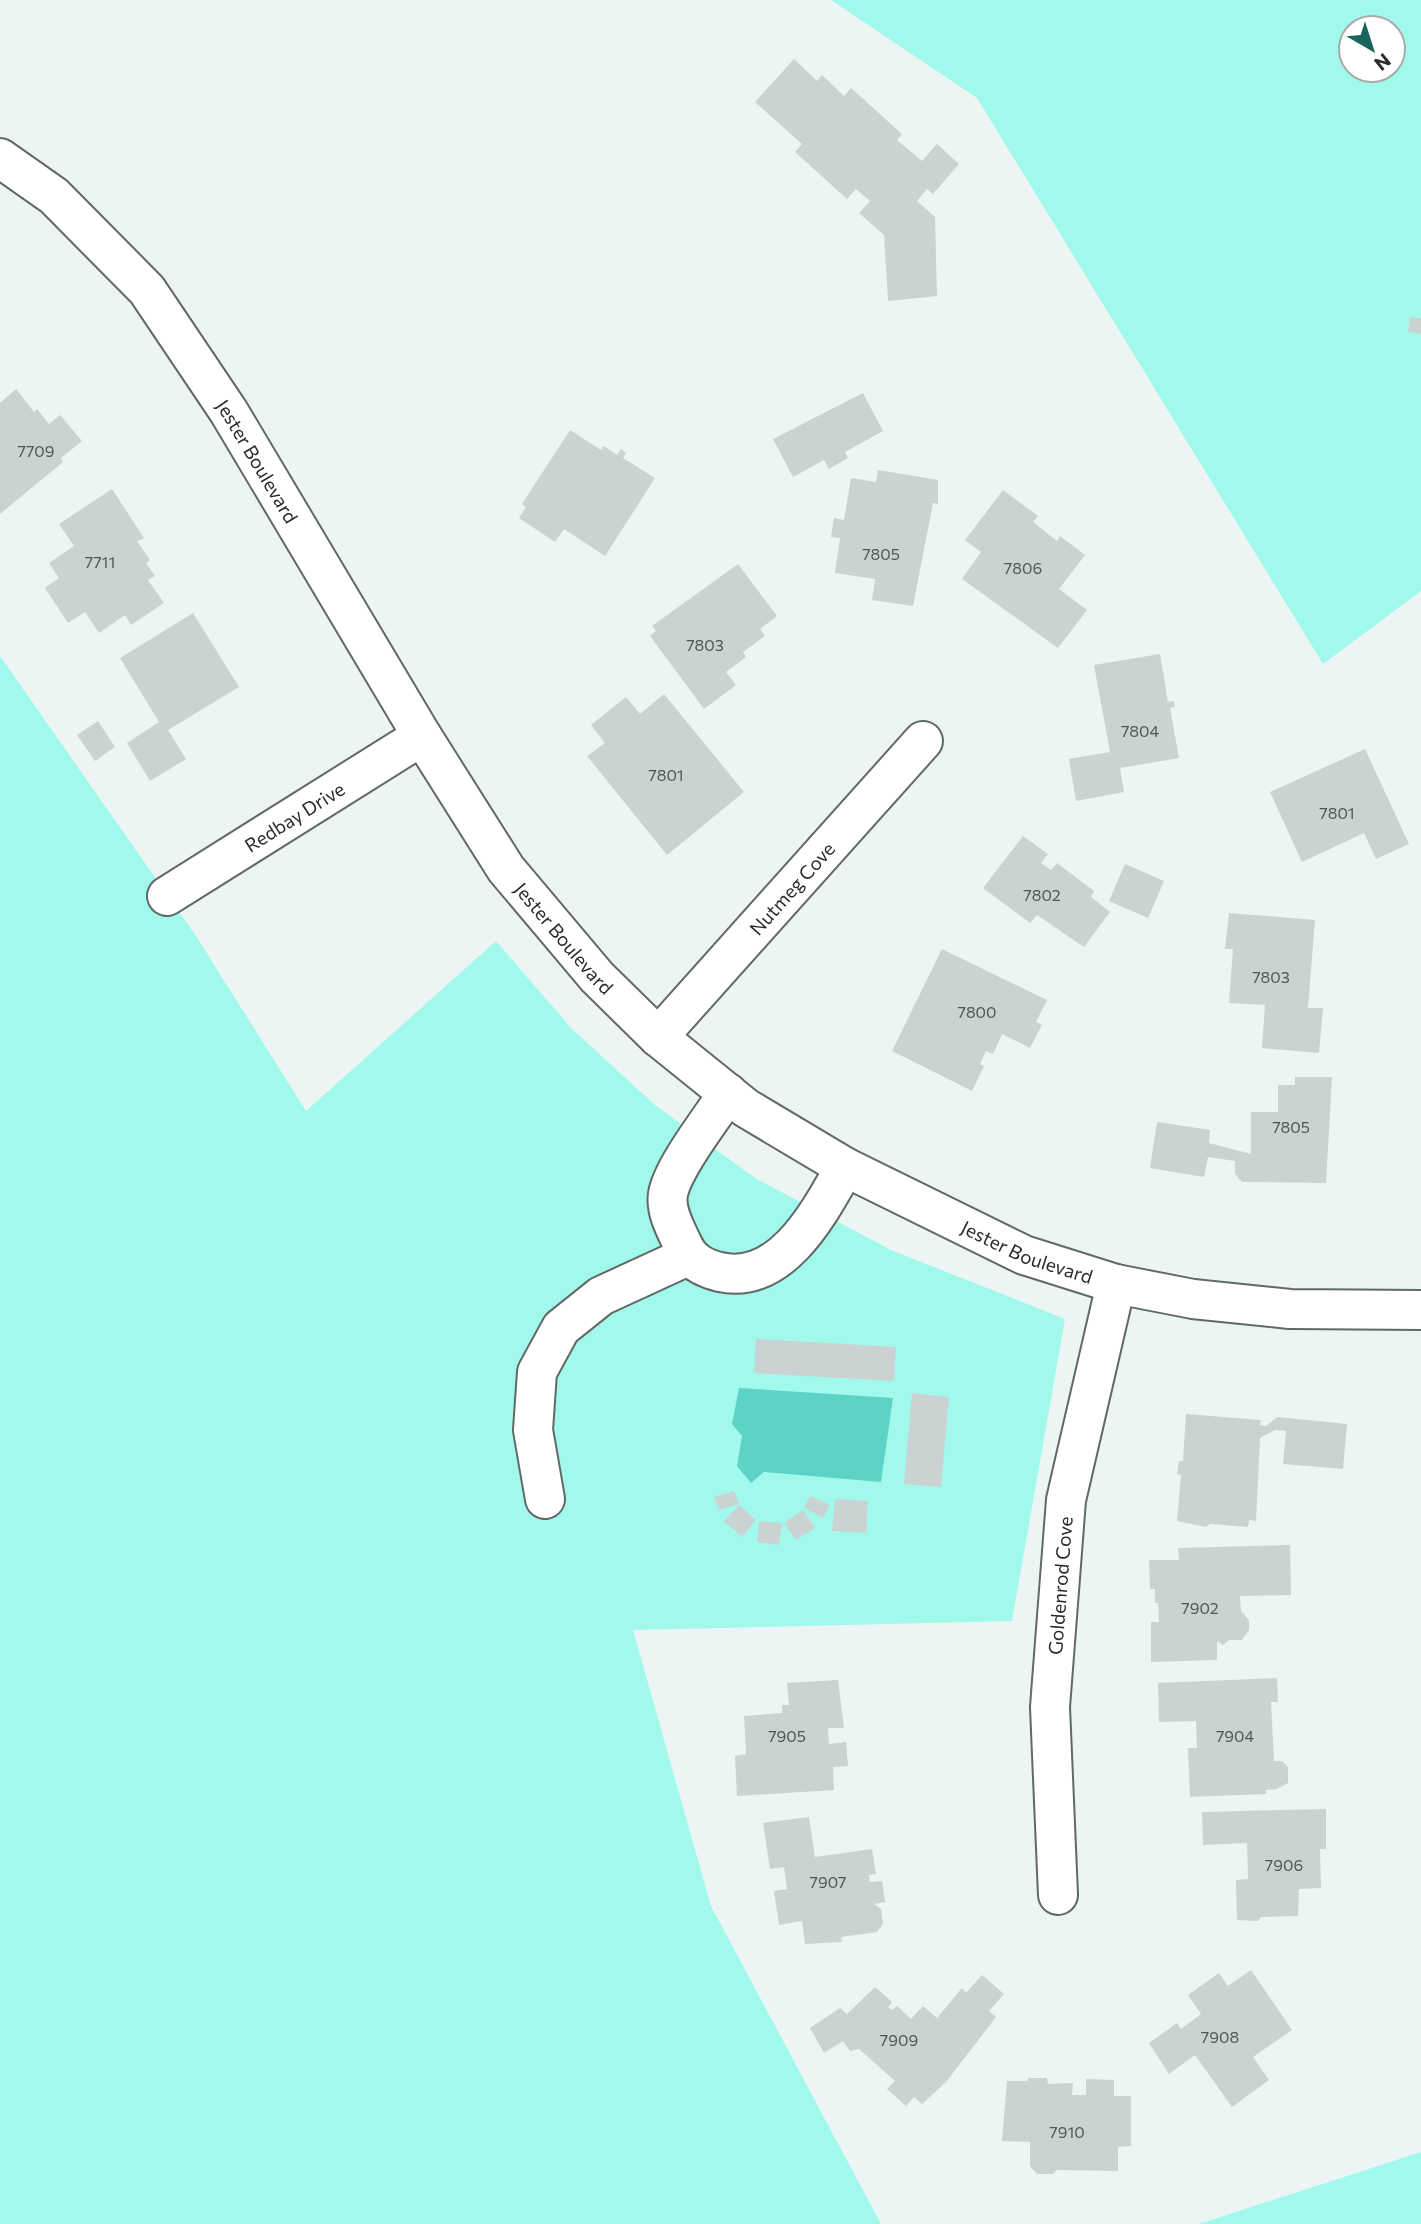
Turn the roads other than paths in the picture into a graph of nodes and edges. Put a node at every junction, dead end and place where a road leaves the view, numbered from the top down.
1 (0, 158) edge
2 (422, 736) junction
3 (923, 741) dead end
4 (167, 896) dead end
5 (658, 1037) junction
6 (727, 1093) junction
7 (845, 1167) junction
8 (688, 1256) junction
9 (1115, 1283) junction
10 (1421, 1310) edge
11 (545, 1499) dead end
12 (1058, 1895) dead end

1 - 2 street, Jester Boulevard
2 - 4 street, Redbay Drive
2 - 5 street, Jester Boulevard
3 - 5 street, Nutmeg Cove
5 - 6 street, Jester Boulevard
6 - 7 street, Jester Boulevard
6 - 8 street
7 - 8 street
7 - 9 street, Jester Boulevard
8 - 11 street
9 - 10 street, Jester Boulevard
9 - 12 street, Goldenrod Cove

